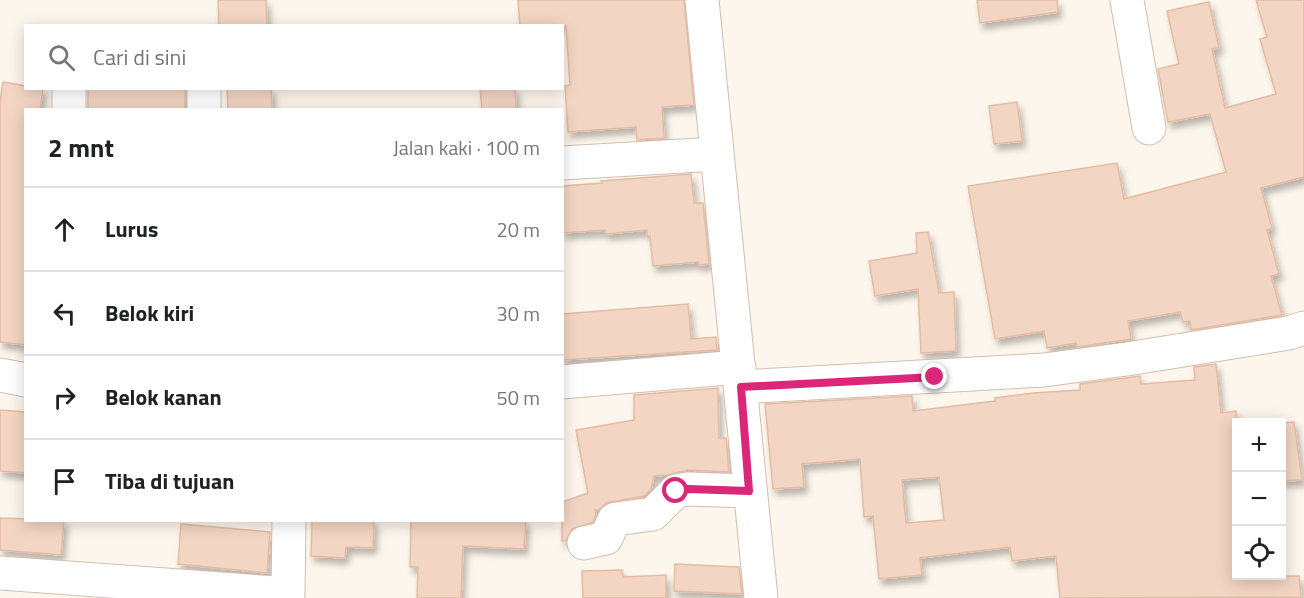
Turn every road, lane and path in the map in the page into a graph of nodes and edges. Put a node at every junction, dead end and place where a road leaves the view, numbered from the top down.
1 (702, 0) edge
2 (1127, 0) edge
3 (69, 90) edge
4 (204, 90) edge
5 (69, 108) edge
6 (204, 108) edge
7 (1149, 128) dead end
8 (717, 154) junction
9 (564, 163) edge
10 (1304, 328) edge
11 (0, 375) edge
12 (740, 377) junction
13 (24, 380) edge
14 (564, 382) edge
15 (749, 491) junction
16 (289, 522) edge
17 (584, 543) dead end
18 (0, 573) edge
19 (288, 596) edge
20 (761, 598) edge

1 - 8 street
2 - 7 street
3 - 5 street
4 - 6 street
8 - 9 street
8 - 12 street
10 - 12 street
11 - 13 street
12 - 14 street
12 - 15 street
15 - 17 street
15 - 20 street
16 - 19 street
18 - 19 street

